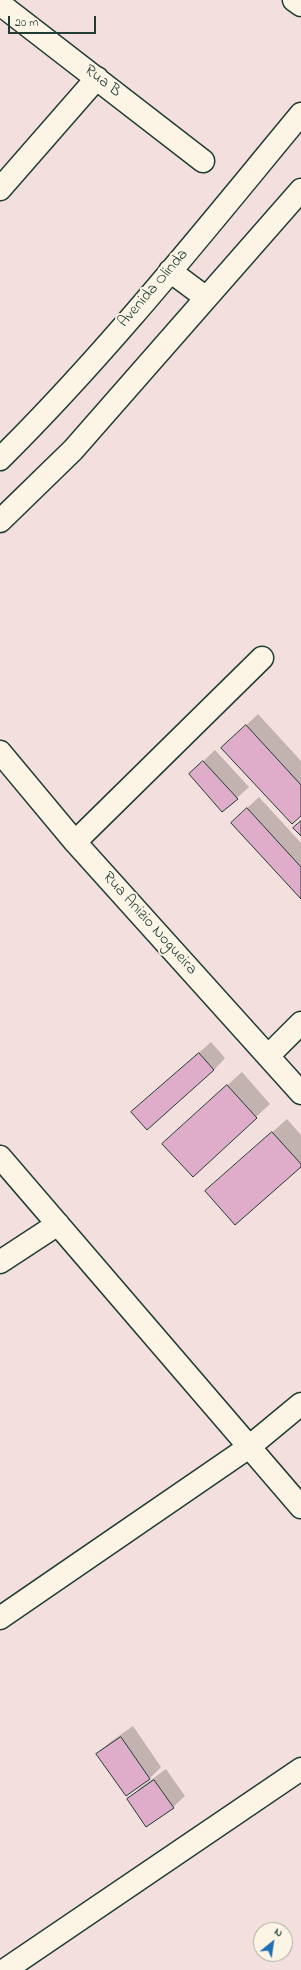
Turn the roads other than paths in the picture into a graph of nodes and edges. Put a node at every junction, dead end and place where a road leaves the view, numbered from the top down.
1 (294, 0) edge
2 (0, 4) edge
3 (301, 5) edge
4 (97, 78) junction
5 (301, 114) edge
6 (203, 161) dead end
7 (0, 189) edge
8 (300, 192) edge
9 (170, 271) junction
10 (205, 297) junction
11 (0, 459) edge
12 (0, 521) edge
13 (262, 658) dead end
14 (0, 752) edge
15 (75, 842) junction
16 (301, 1023) edge
17 (268, 1056) junction
18 (301, 1093) edge
19 (0, 1157) edge
20 (58, 1224) junction
21 (0, 1262) edge
22 (301, 1404) edge
23 (249, 1447) junction
24 (301, 1507) edge
25 (0, 1618) edge
26 (301, 1769) edge
27 (5, 1970) edge

1 - 3 street
2 - 4 street, Rua B
4 - 6 street, Rua B
4 - 7 street
5 - 9 street, Avenida Olinda
8 - 10 street
9 - 10 street
9 - 11 street, Avenida Olinda
10 - 12 street
13 - 15 street
14 - 15 street, Rua Anizio Nogueira
15 - 17 street, Rua Anizio Nogueira
16 - 17 street
17 - 18 street, Rua Anizio Nogueira
19 - 20 street
20 - 21 street
20 - 23 street
22 - 23 street
23 - 24 street
23 - 25 street
26 - 27 street

